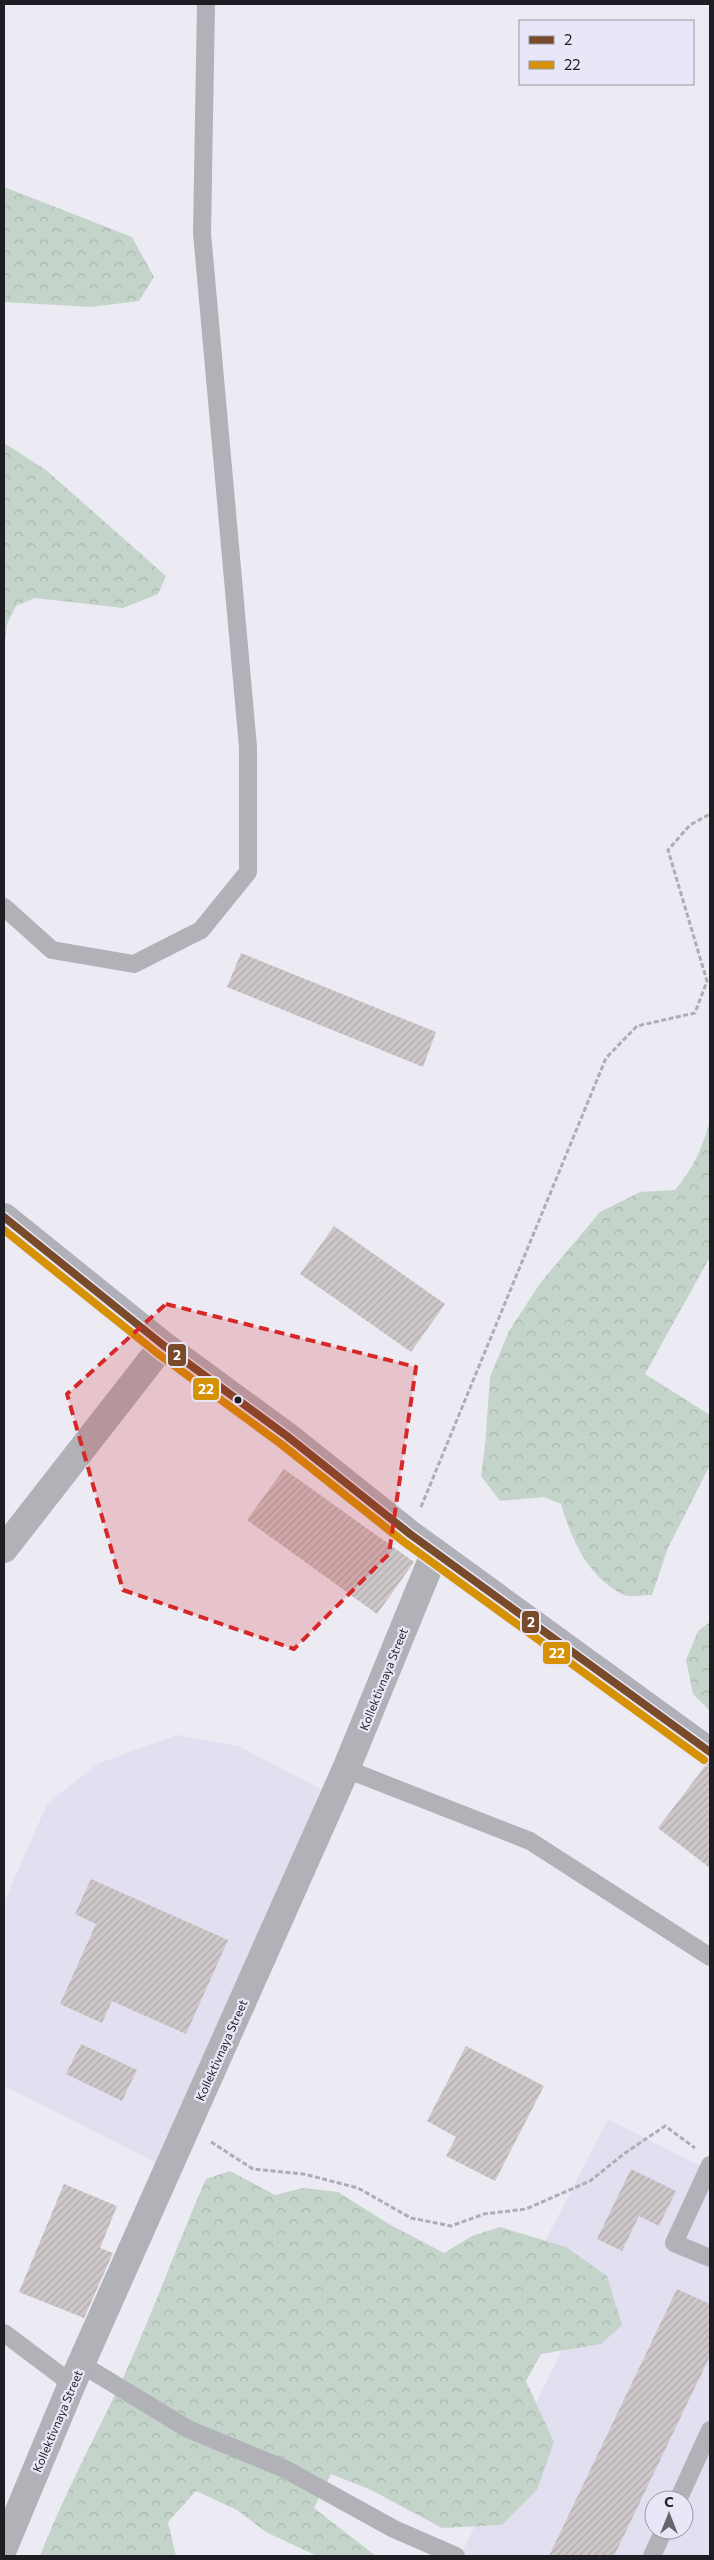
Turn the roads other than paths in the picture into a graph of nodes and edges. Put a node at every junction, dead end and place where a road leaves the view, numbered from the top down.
1 (206, 4) edge
2 (4, 907) edge
3 (4, 1218) edge
4 (162, 1345) junction
5 (4, 1549) edge
6 (435, 1552) junction
7 (710, 1752) edge
8 (346, 1769) junction
9 (710, 1957) edge
10 (710, 2165) edge
11 (710, 2258) edge
12 (4, 2333) edge
13 (77, 2374) junction
14 (710, 2430) edge
15 (683, 2490) edge
16 (659, 2540) edge
17 (4, 2547) edge
18 (456, 2556) edge
19 (652, 2556) edge

1 - 2 lane
3 - 4 street
4 - 5 street
4 - 6 street
6 - 7 street
6 - 8 street, Kollektivnaya Street
8 - 9 lane
8 - 13 street, Kollektivnaya Street
10 - 11 lane
12 - 13 lane
13 - 17 street, Kollektivnaya Street
13 - 18 lane
14 - 15 lane
16 - 19 lane

